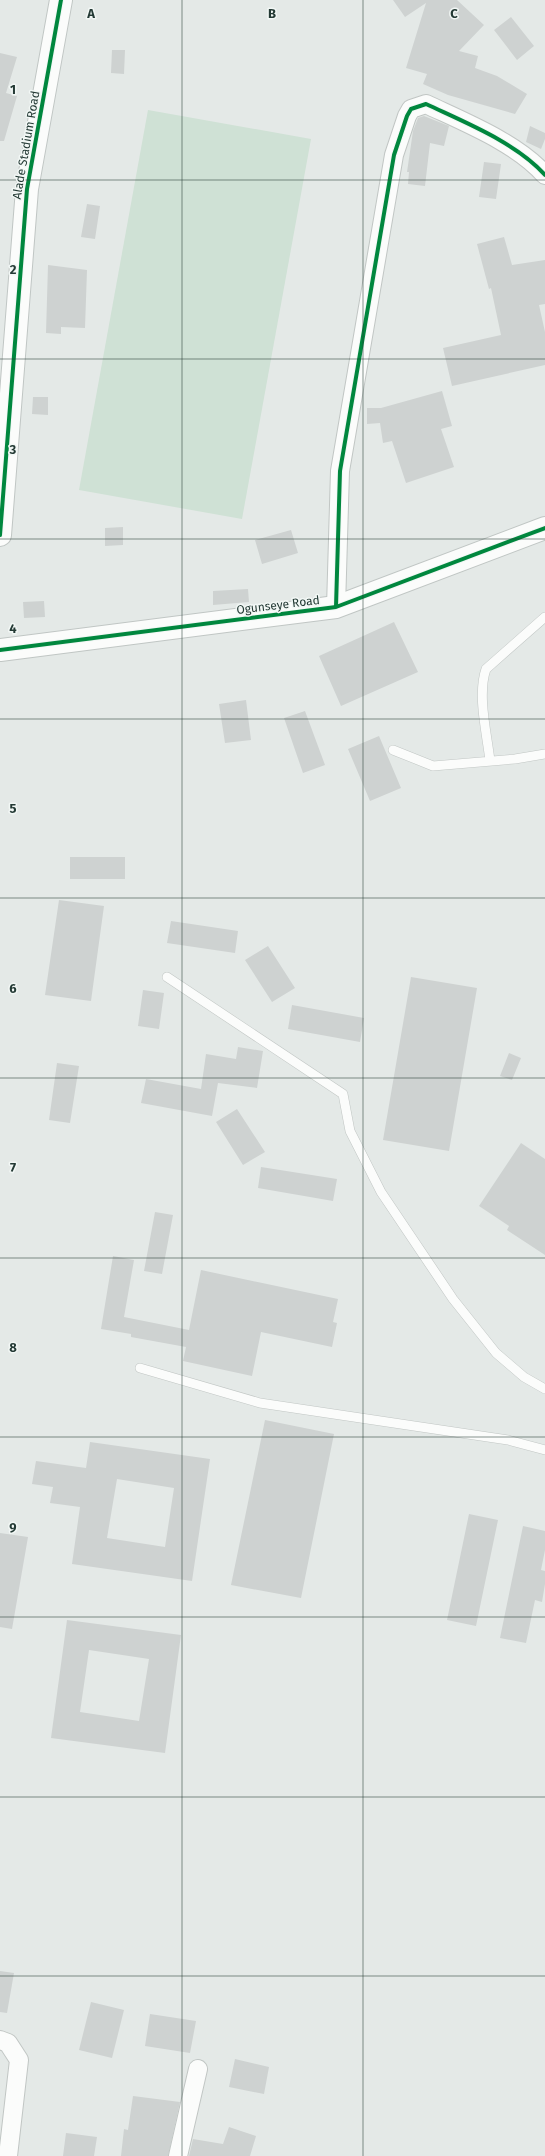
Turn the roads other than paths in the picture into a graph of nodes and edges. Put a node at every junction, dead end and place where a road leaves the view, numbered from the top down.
1 (61, 0) edge
2 (545, 175) edge
3 (545, 528) edge
4 (0, 534) edge
5 (336, 607) junction
6 (545, 617) edge
7 (0, 650) edge
8 (393, 750) dead end
9 (545, 754) edge
10 (490, 761) junction
11 (167, 977) dead end
12 (140, 1368) dead end
13 (545, 1389) edge
14 (545, 1450) edge
15 (0, 2040) edge
16 (198, 2070) dead end
17 (8, 2156) edge
18 (178, 2156) edge

1 - 4 street, Alade Stadium Road
2 - 5 street
3 - 5 street, Ogunseye Road
5 - 7 street, Ogunseye Road
6 - 10 lane
8 - 10 lane
9 - 10 lane
11 - 13 lane
12 - 14 lane
15 - 17 street
16 - 18 street

